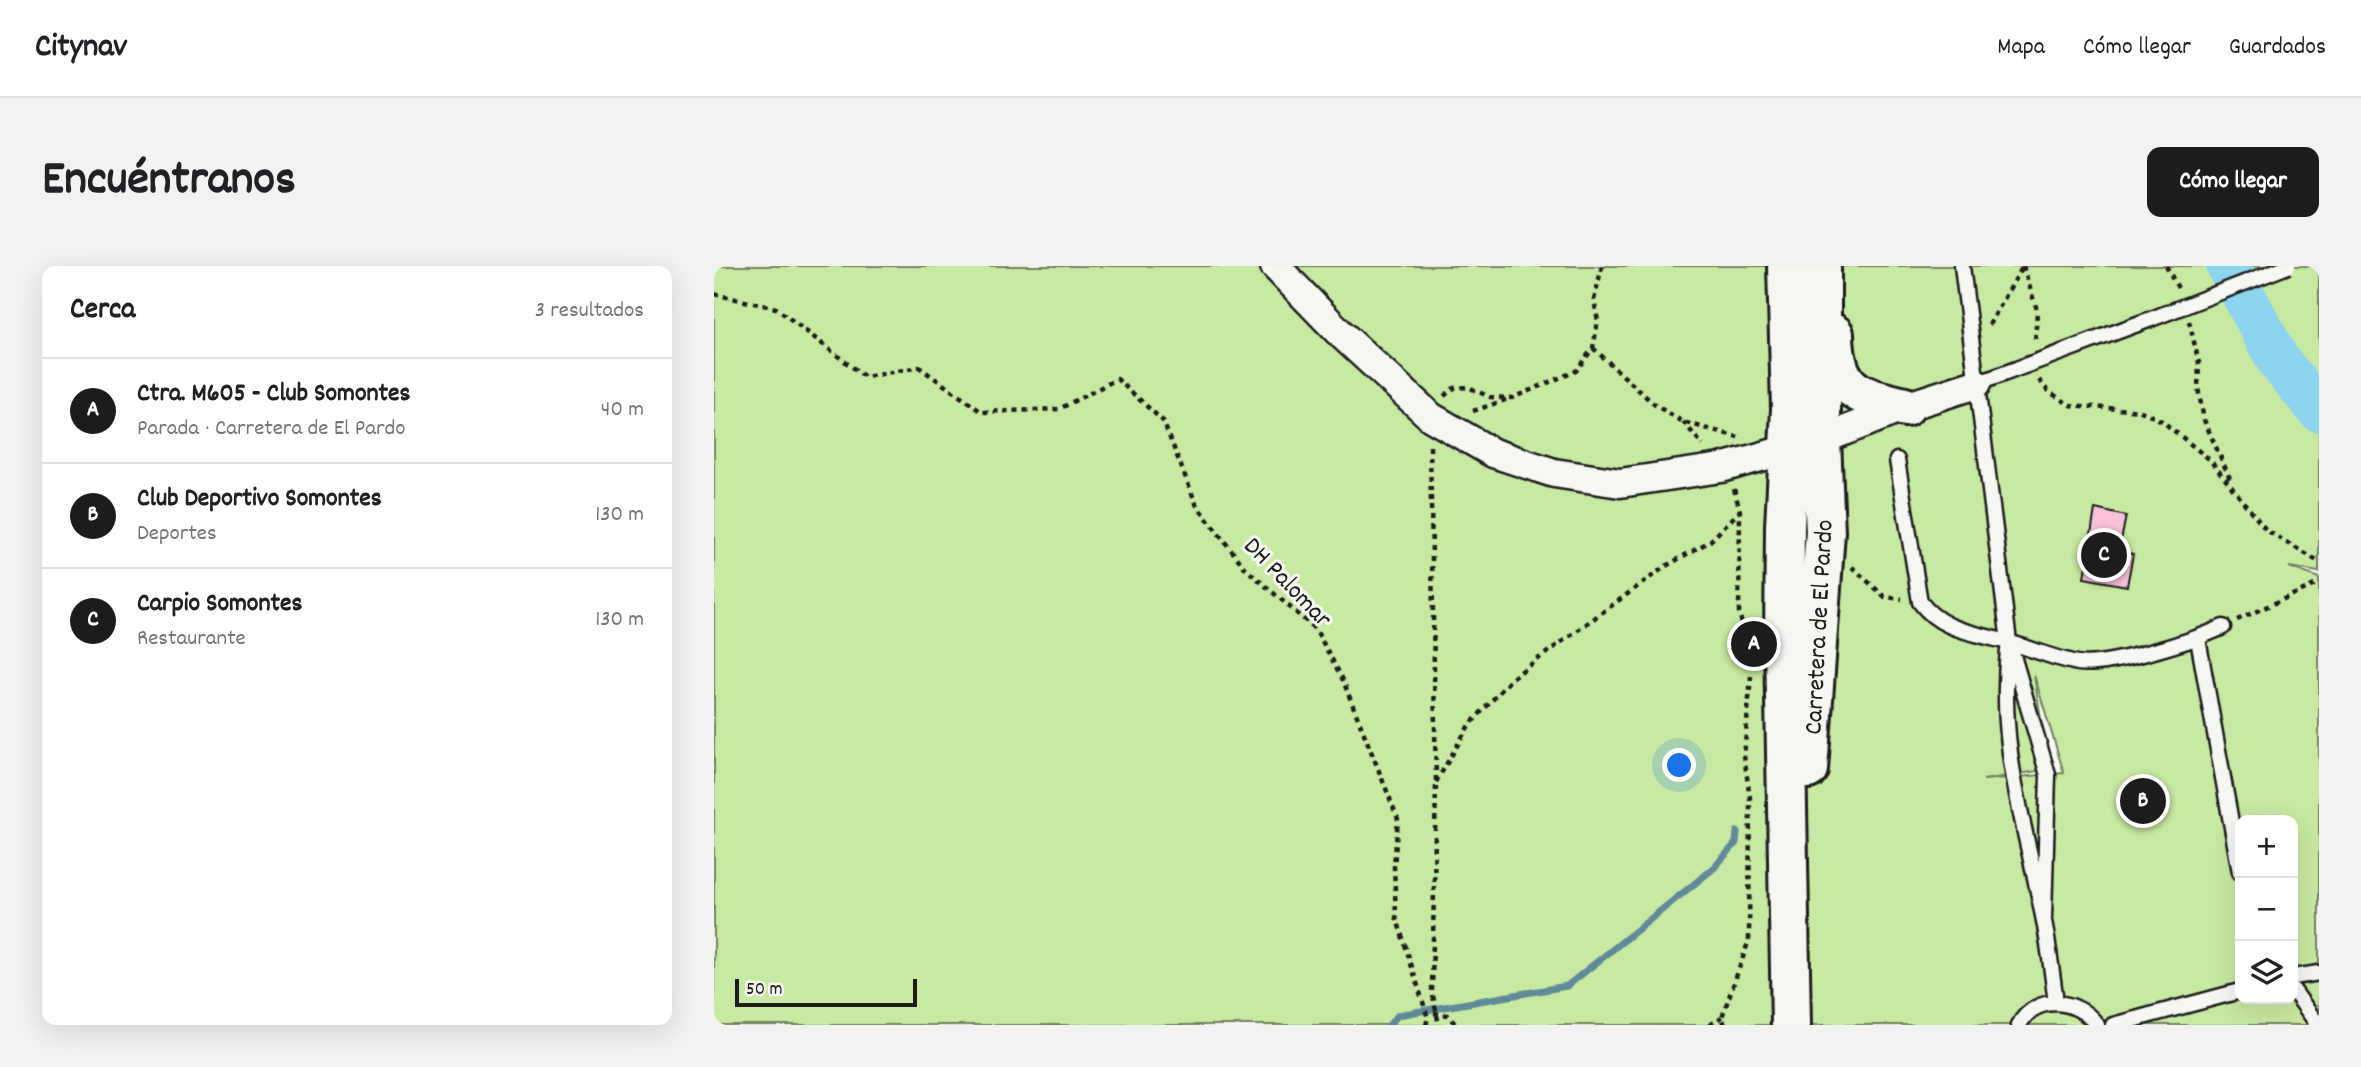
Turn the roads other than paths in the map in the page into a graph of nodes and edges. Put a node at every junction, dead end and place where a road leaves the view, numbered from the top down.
1 (1275, 266) edge
2 (1787, 266) edge
3 (1799, 266) edge
4 (1821, 266) edge
5 (1833, 266) edge
6 (1962, 266) edge
7 (2288, 266) edge
8 (1976, 384) junction
9 (1905, 407) junction
10 (1789, 449) junction
11 (1897, 460) dead end
12 (2223, 627) road end
13 (2198, 639) junction
14 (2009, 642) junction
15 (2235, 844) edge
16 (2044, 918) junction
17 (2319, 973) edge
18 (2298, 976) edge
19 (2235, 992) edge
20 (2298, 997) edge
21 (2056, 1002) junction
22 (1791, 1025) edge
23 (2019, 1025) edge
24 (2097, 1025) edge
25 (2113, 1025) edge
26 (2318, 1025) edge

1 - 10 street
2 - 10 street, Carretera de El Pardo
3 - 10 street
4 - 10 street, Carretera de El Pardo
5 - 9 street
6 - 8 lane
7 - 8 lane, bridge
8 - 9 street
8 - 14 lane
9 - 10 street
10 - 22 street, Carretera de El Pardo
11 - 14 lane
12 - 13 lane
13 - 14 lane
13 - 15 lane
14 - 16 lane
14 - 16 lane
16 - 21 lane
17 - 18 lane
19 - 25 lane
20 - 26 lane
21 - 23 lane
21 - 24 lane

